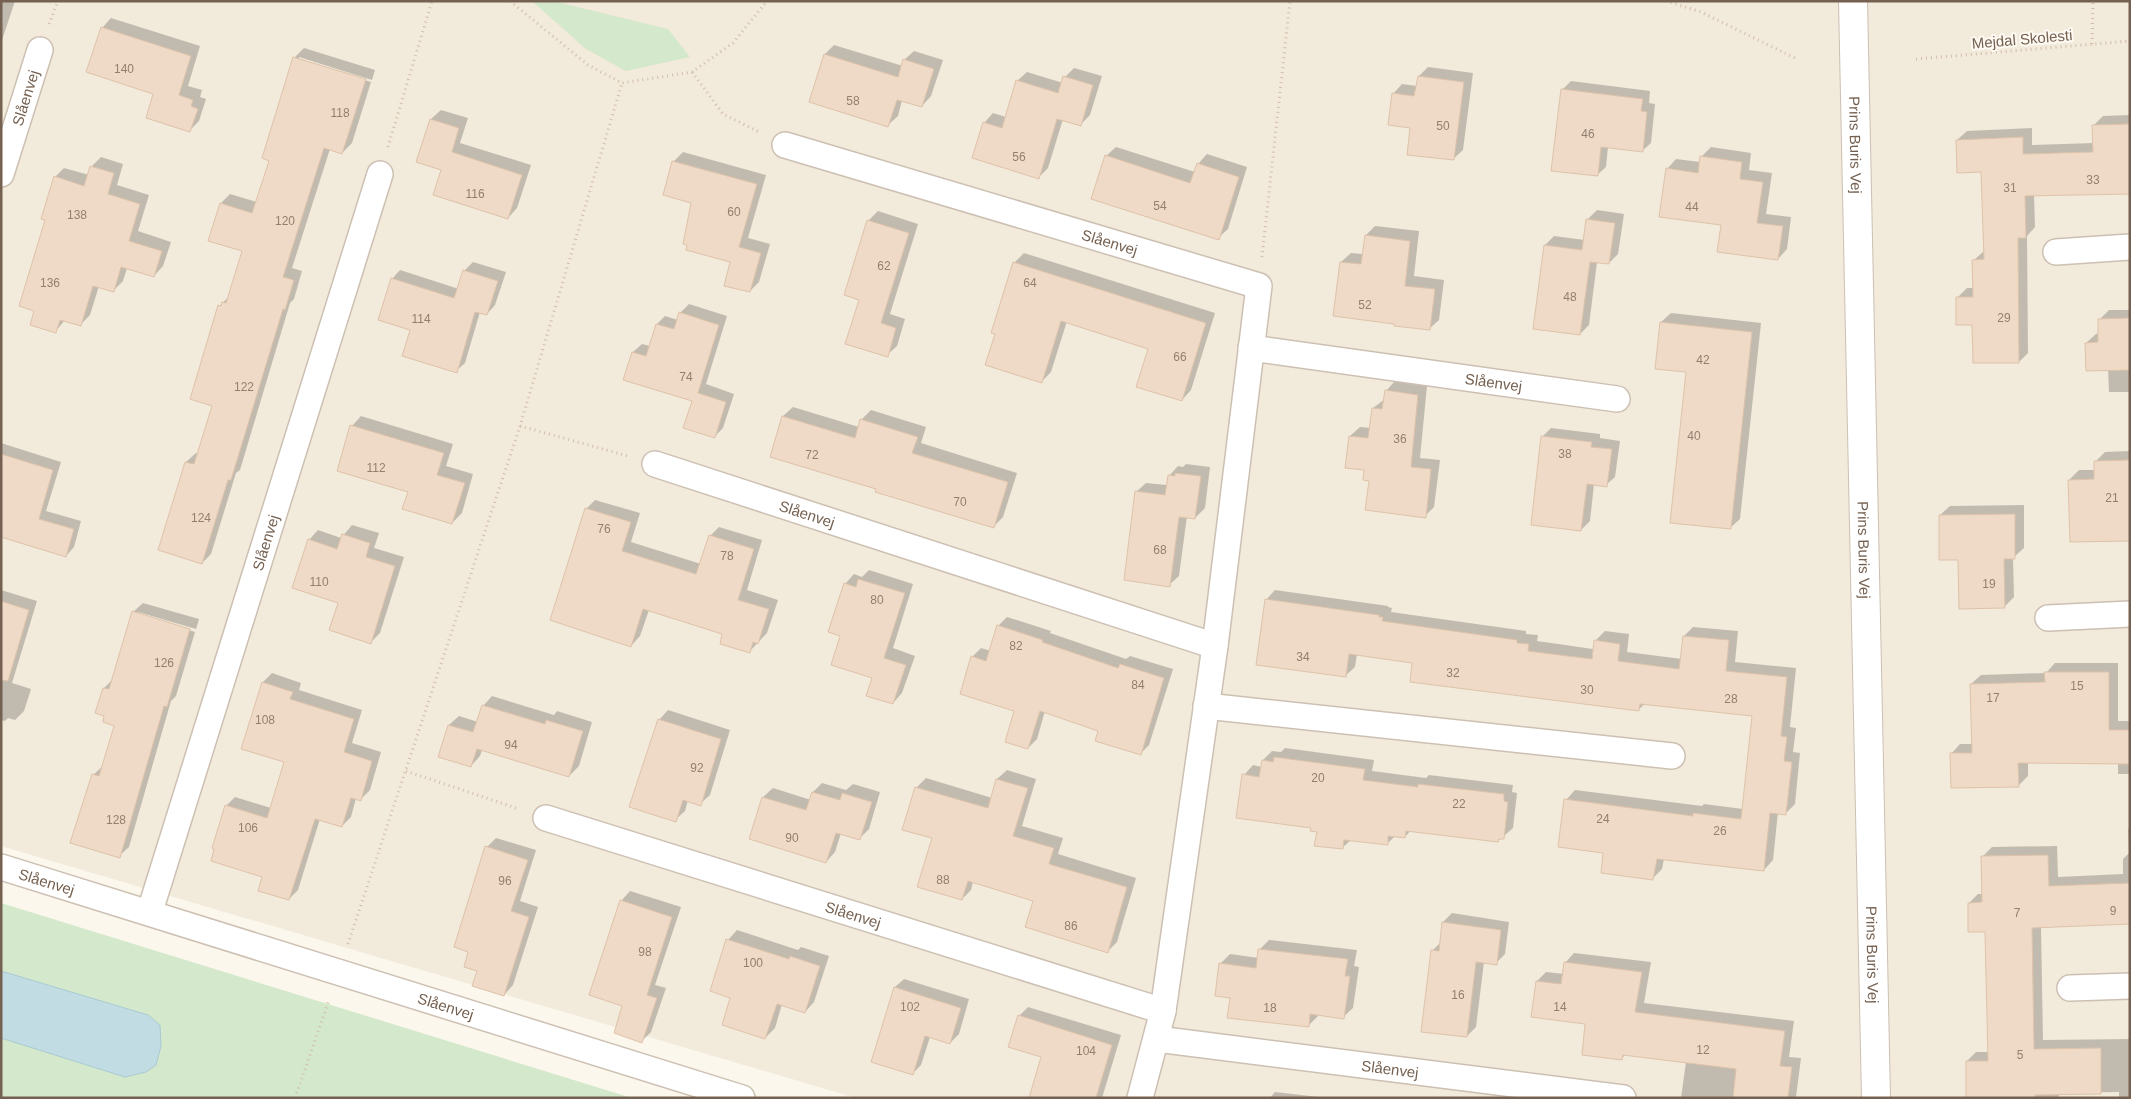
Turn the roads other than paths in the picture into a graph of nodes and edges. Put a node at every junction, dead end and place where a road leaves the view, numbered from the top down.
1 (1853, 1) edge
2 (40, 50) dead end
3 (785, 145) road end
4 (1, 174) edge
5 (380, 174) road end
6 (2130, 248) edge
7 (2056, 252) dead end
8 (1251, 348) junction
9 (1617, 399) dead end
10 (655, 464) road end
11 (2130, 614) edge
12 (2048, 618) dead end
13 (1215, 646) junction
14 (1206, 706) junction
15 (1672, 756) dead end
16 (546, 818) road end
17 (1, 866) edge
18 (150, 912) junction
19 (2130, 986) edge
20 (2070, 988) dead end
21 (1163, 1011) junction
22 (1157, 1039) junction
23 (742, 1098) edge
24 (1140, 1098) edge
25 (1623, 1098) edge
26 (1876, 1098) edge

1 - 26 street, Prins Buris Vej
2 - 4 street, Slåenvej
3 - 8 street, Slåenvej
5 - 18 street, Slåenvej
6 - 7 street
8 - 9 street, Slåenvej
8 - 13 street
10 - 13 street, Slåenvej
11 - 12 street
13 - 14 street
14 - 15 street
14 - 21 street
16 - 21 street, Slåenvej
17 - 18 street, Slåenvej
18 - 23 street, Slåenvej
19 - 20 street
21 - 22 street
22 - 24 street
22 - 25 street, Slåenvej

